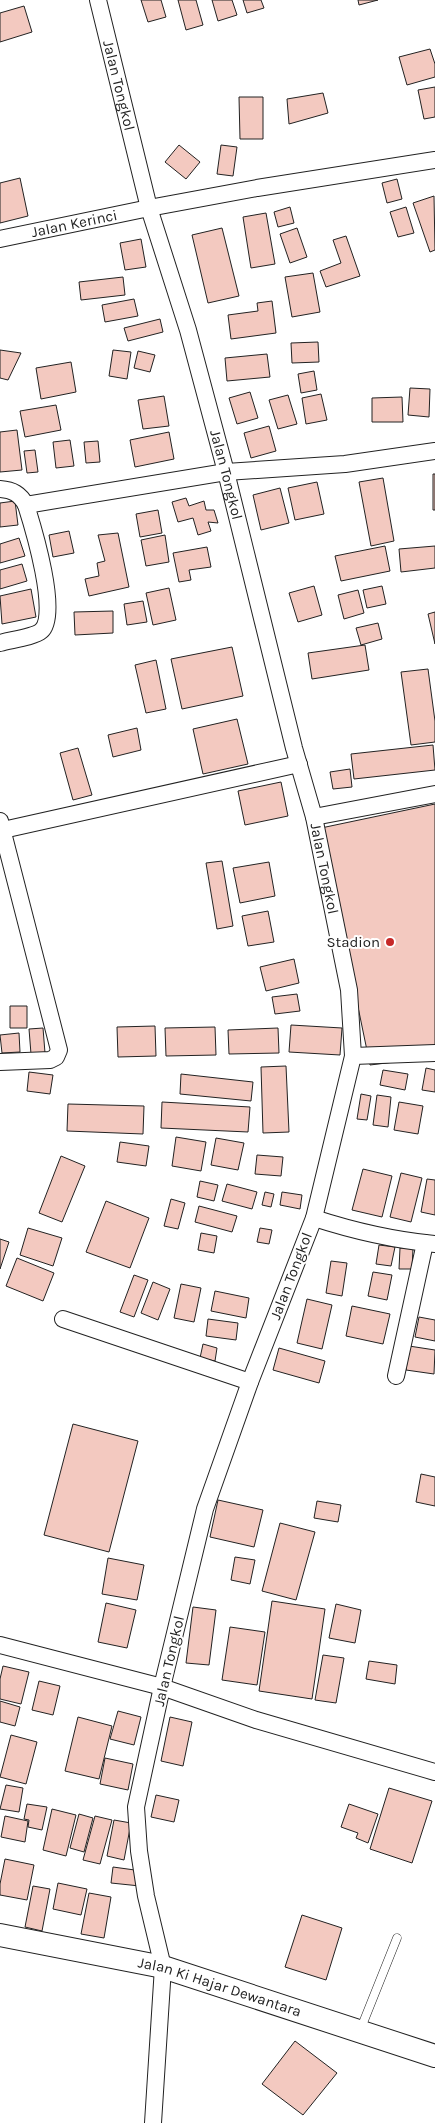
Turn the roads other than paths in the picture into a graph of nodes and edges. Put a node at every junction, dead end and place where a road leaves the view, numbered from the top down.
1 (98, 0) edge
2 (435, 160) edge
3 (149, 208) junction
4 (0, 239) edge
5 (435, 451) edge
6 (226, 472) junction
7 (0, 490) edge
8 (26, 505) junction
9 (0, 643) edge
10 (299, 764) junction
11 (435, 794) edge
12 (314, 817) junction
13 (1, 826) edge
14 (435, 1052) edge
15 (354, 1056) junction
16 (0, 1062) edge
17 (314, 1218) junction
18 (430, 1243) edge
19 (63, 1319) dead end
20 (396, 1376) dead end
21 (250, 1382) junction
22 (0, 1645) edge
23 (162, 1687) junction
24 (435, 1772) edge
25 (0, 1935) edge
26 (396, 1938) dead end
27 (163, 1967) junction
28 (359, 2033) junction
29 (435, 2056) edge
30 (153, 2123) edge

1 - 3 street, Jalan Tongkol
2 - 3 street, Jalan Kerinci
3 - 4 street, Jalan Kerinci
3 - 6 street, Jalan Tongkol
5 - 6 street
6 - 8 street
6 - 10 street, Jalan Tongkol
7 - 8 street
8 - 9 street
10 - 12 street, Jalan Tongkol
10 - 13 street
11 - 12 street
12 - 15 street, Jalan Tongkol
13 - 16 street
14 - 15 street
15 - 17 street, Jalan Tongkol
17 - 18 street
17 - 21 street, Jalan Tongkol
18 - 20 street
19 - 21 street
21 - 23 street, Jalan Tongkol
22 - 23 street
23 - 24 street
23 - 27 street, Jalan Tongkol
25 - 27 main road, Jalan Ki Hajar Dewantara
26 - 28 lane
27 - 28 main road, Jalan Ki Hajar Dewantara
27 - 30 street, Jalan Tongkol
28 - 29 main road, Jalan Ki Hajar Dewantara

